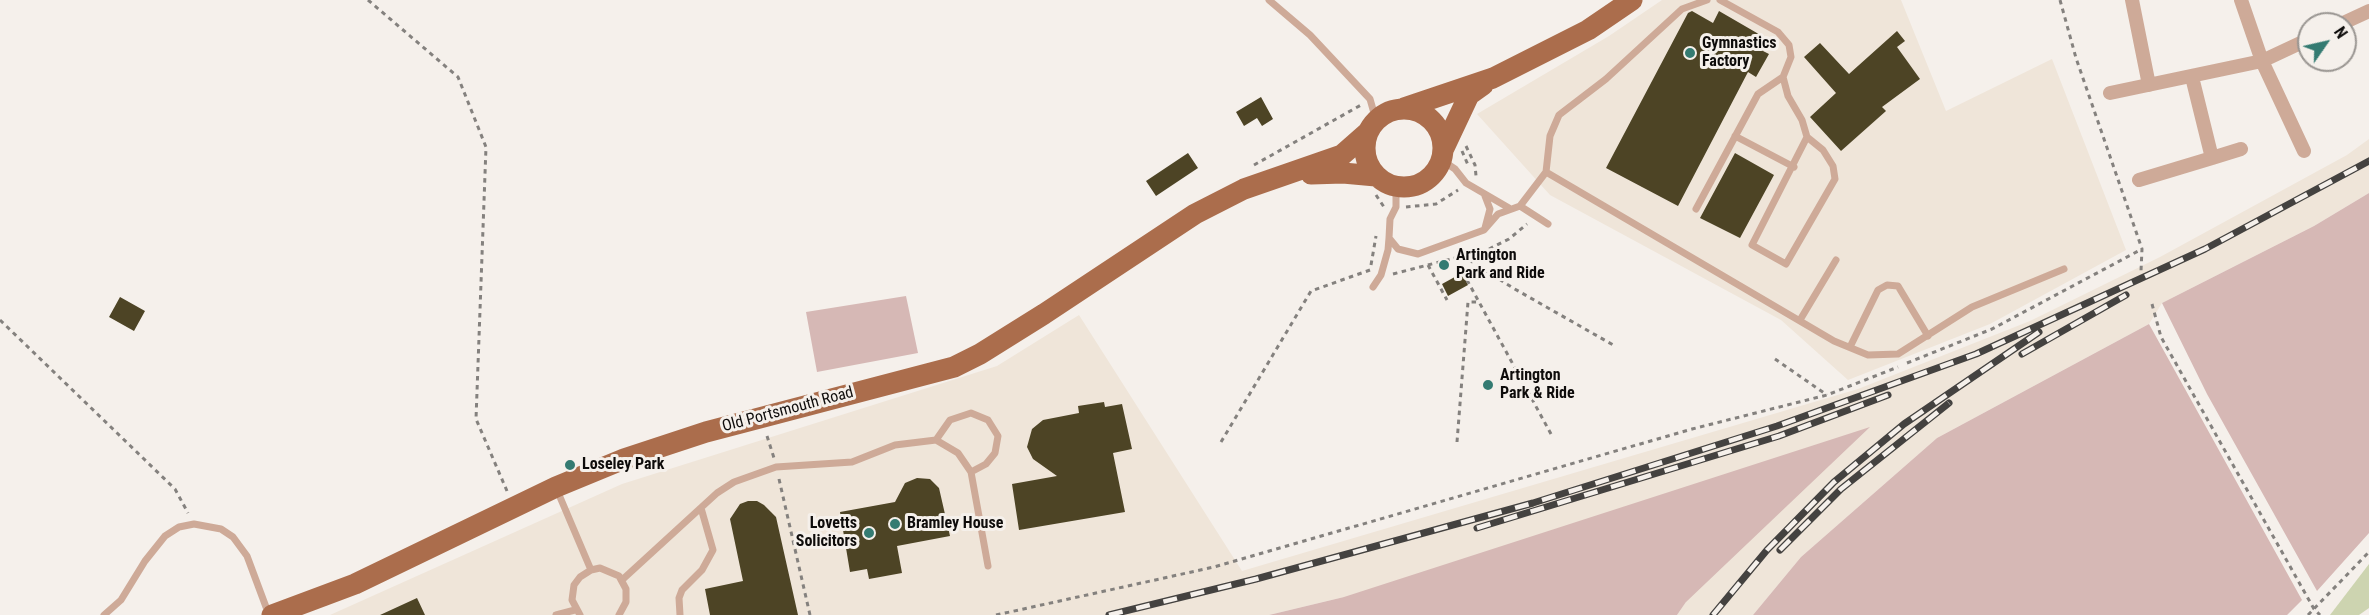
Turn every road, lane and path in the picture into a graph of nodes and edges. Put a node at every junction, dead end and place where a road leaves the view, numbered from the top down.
1 (368, 0) edge
2 (1269, 0) edge
3 (1632, 0) edge
4 (1707, 0) edge
5 (1720, 0) edge
6 (2060, 0) edge
7 (2132, 0) edge
8 (2241, 0) edge
9 (2297, 45) edge
10 (2262, 61) junction
11 (2192, 77) junction
12 (1493, 78) junction
13 (1783, 78) junction
14 (2149, 85) junction
15 (2110, 93) dead end
16 (1404, 108) junction
17 (1372, 127) junction
18 (1735, 136) junction
19 (1807, 137) junction
20 (2241, 149) dead end
21 (2304, 150) dead end
22 (1443, 155) junction
23 (2212, 158) junction
24 (1794, 167) junction
25 (1546, 172) junction
26 (1287, 176) junction
27 (2139, 180) dead end
28 (1383, 181) junction
29 (1485, 196) junction
30 (1520, 206) junction
31 (1509, 208) junction
32 (1696, 209) dead end
33 (1548, 224) dead end
34 (1484, 230) junction
35 (1389, 238) junction
36 (2142, 249) junction
37 (1836, 260) dead end
38 (1428, 265) dead end
39 (1371, 269) dead end
40 (2064, 269) dead end
41 (2141, 271) dead end
42 (1373, 287) dead end
43 (1447, 300) dead end
44 (1479, 302) junction
45 (2152, 304) dead end
46 (0, 320) edge
47 (1800, 320) junction
48 (1928, 336) junction
49 (1615, 346) dead end
50 (1850, 347) junction
51 (1775, 359) dead end
52 (1827, 395) junction
53 (761, 417) junction
54 (1551, 434) dead end
55 (936, 441) junction
56 (1221, 442) dead end
57 (1457, 442) dead end
58 (776, 467) junction
59 (971, 472) junction
60 (556, 487) junction
61 (514, 507) junction
62 (701, 508) junction
63 (194, 524) junction
64 (2369, 552) edge
65 (988, 566) dead end
66 (591, 570) junction
67 (622, 580) junction
68 (2314, 609) junction
69 (578, 612) edge
70 (104, 615) edge
71 (271, 615) edge
72 (556, 615) edge
73 (618, 615) edge
74 (680, 615) edge
75 (810, 615) edge
76 (996, 615) edge
77 (2308, 615) edge
78 (2320, 615) edge

1 - 61 path
2 - 17 lane
3 - 12 main road
4 - 25 lane
5 - 13 lane
6 - 36 path
7 - 14 street
8 - 10 street
9 - 10 street
10 - 11 street
10 - 21 street
11 - 14 street
11 - 23 street
12 - 16 main road
12 - 22 main road
13 - 18 lane
13 - 19 lane
14 - 15 street
16 - 17 main road
16 - 22 main road
17 - 26 main road, Old Portsmouth Road
17 - 28 main road
18 - 24 lane
18 - 32 lane
19 - 24 lane
19 - 24 lane
20 - 23 street
22 - 28 main road
22 - 29 lane
23 - 27 street
25 - 30 lane
25 - 47 lane
26 - 28 main road, Old Portsmouth Road
26 - 53 main road, Old Portsmouth Road
28 - 35 lane
29 - 31 lane
29 - 34 lane
30 - 31 lane
30 - 33 lane
31 - 34 lane
34 - 35 lane
35 - 42 lane
36 - 41 path
36 - 52 path
37 - 47 lane
38 - 43 path
39 - 56 path
40 - 48 lane
44 - 49 path
44 - 54 path
44 - 57 path
45 - 68 path
46 - 63 path
47 - 50 lane
48 - 50 lane
48 - 50 lane
51 - 52 path
52 - 76 path
53 - 58 path
53 - 60 main road, Old Portsmouth Road
55 - 58 lane
55 - 59 lane
55 - 59 lane
58 - 62 lane
58 - 75 path
59 - 65 lane
60 - 61 main road, Old Portsmouth Road
60 - 66 lane
61 - 71 main road, Old Portsmouth Road
62 - 67 lane
62 - 74 lane
63 - 70 lane
63 - 71 lane
64 - 68 path
66 - 67 lane
66 - 69 lane
67 - 73 lane
68 - 77 path
68 - 78 path
69 - 72 lane

